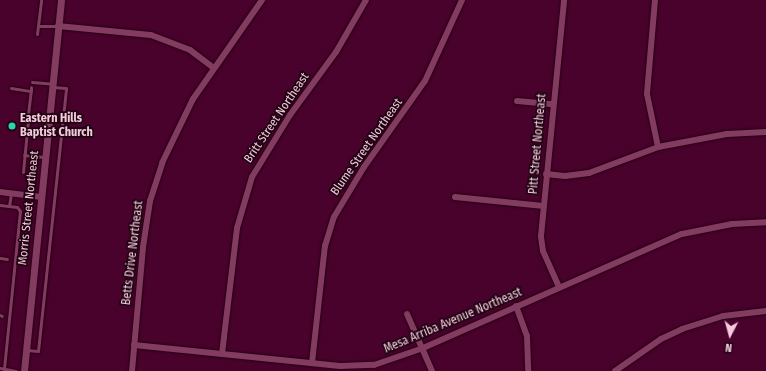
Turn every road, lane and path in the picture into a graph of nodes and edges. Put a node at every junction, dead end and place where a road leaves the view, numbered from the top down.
1 (41, 0) edge
2 (61, 0) edge
3 (262, 0) edge
4 (366, 0) edge
5 (462, 0) edge
6 (564, 0) edge
7 (655, 0) edge
8 (38, 26) junction
9 (58, 26) junction
10 (37, 34) dead end
11 (214, 68) junction
12 (32, 82) dead end
13 (53, 85) junction
14 (10, 88) dead end
15 (517, 100) dead end
16 (553, 104) junction
17 (28, 114) dead end
18 (28, 120) dead end
19 (766, 132) edge
20 (658, 147) junction
21 (24, 154) junction
22 (46, 157) junction
23 (23, 172) dead end
24 (546, 174) junction
25 (0, 192) edge
26 (11, 193) junction
27 (42, 197) junction
28 (455, 197) dead end
29 (0, 205) edge
30 (9, 206) junction
31 (544, 206) junction
32 (766, 222) edge
33 (0, 258) edge
34 (7, 259) dead end
35 (559, 287) junction
36 (516, 306) junction
37 (766, 311) edge
38 (407, 314) dead end
39 (134, 345) junction
40 (423, 348) junction
41 (26, 350) junction
42 (222, 354) junction
43 (312, 363) junction
44 (2, 369) edge
45 (16, 371) edge
46 (24, 371) edge
47 (132, 371) edge
48 (432, 371) edge
49 (528, 371) edge
50 (615, 371) edge

1 - 8 lane
2 - 9 street, Morris Street Northeast
3 - 11 street, Betts Drive Northeast
4 - 42 street, Britt Street Northeast
5 - 43 street, Blume Street Northeast
6 - 16 street, Pitt Street Northeast
7 - 20 street
8 - 9 lane
8 - 10 lane
9 - 11 street
9 - 13 street, Morris Street Northeast
11 - 39 street, Betts Drive Northeast
12 - 13 lane
13 - 22 street, Morris Street Northeast
13 - 41 lane
14 - 17 lane
15 - 16 street
16 - 24 street, Pitt Street Northeast
18 - 21 lane
19 - 20 street
20 - 24 street
21 - 22 lane
21 - 23 lane
22 - 27 street, Morris Street Northeast
24 - 31 street, Pitt Street Northeast
25 - 26 street
26 - 27 street
26 - 30 lane
27 - 41 street, Morris Street Northeast
28 - 31 street
29 - 30 lane
30 - 44 lane
31 - 35 street, Pitt Street Northeast
32 - 35 street, Mesa Arriba Avenue Northeast
33 - 34 lane
35 - 36 street, Mesa Arriba Avenue Northeast
36 - 40 street, Mesa Arriba Avenue Northeast
36 - 49 street
37 - 50 street
38 - 40 street
39 - 42 street, Mesa Arriba Avenue Northeast
39 - 47 street, Betts Drive Northeast
40 - 43 street, Mesa Arriba Avenue Northeast
40 - 48 street
41 - 46 street, Morris Street Northeast
42 - 43 street, Mesa Arriba Avenue Northeast
44 - 45 lane

